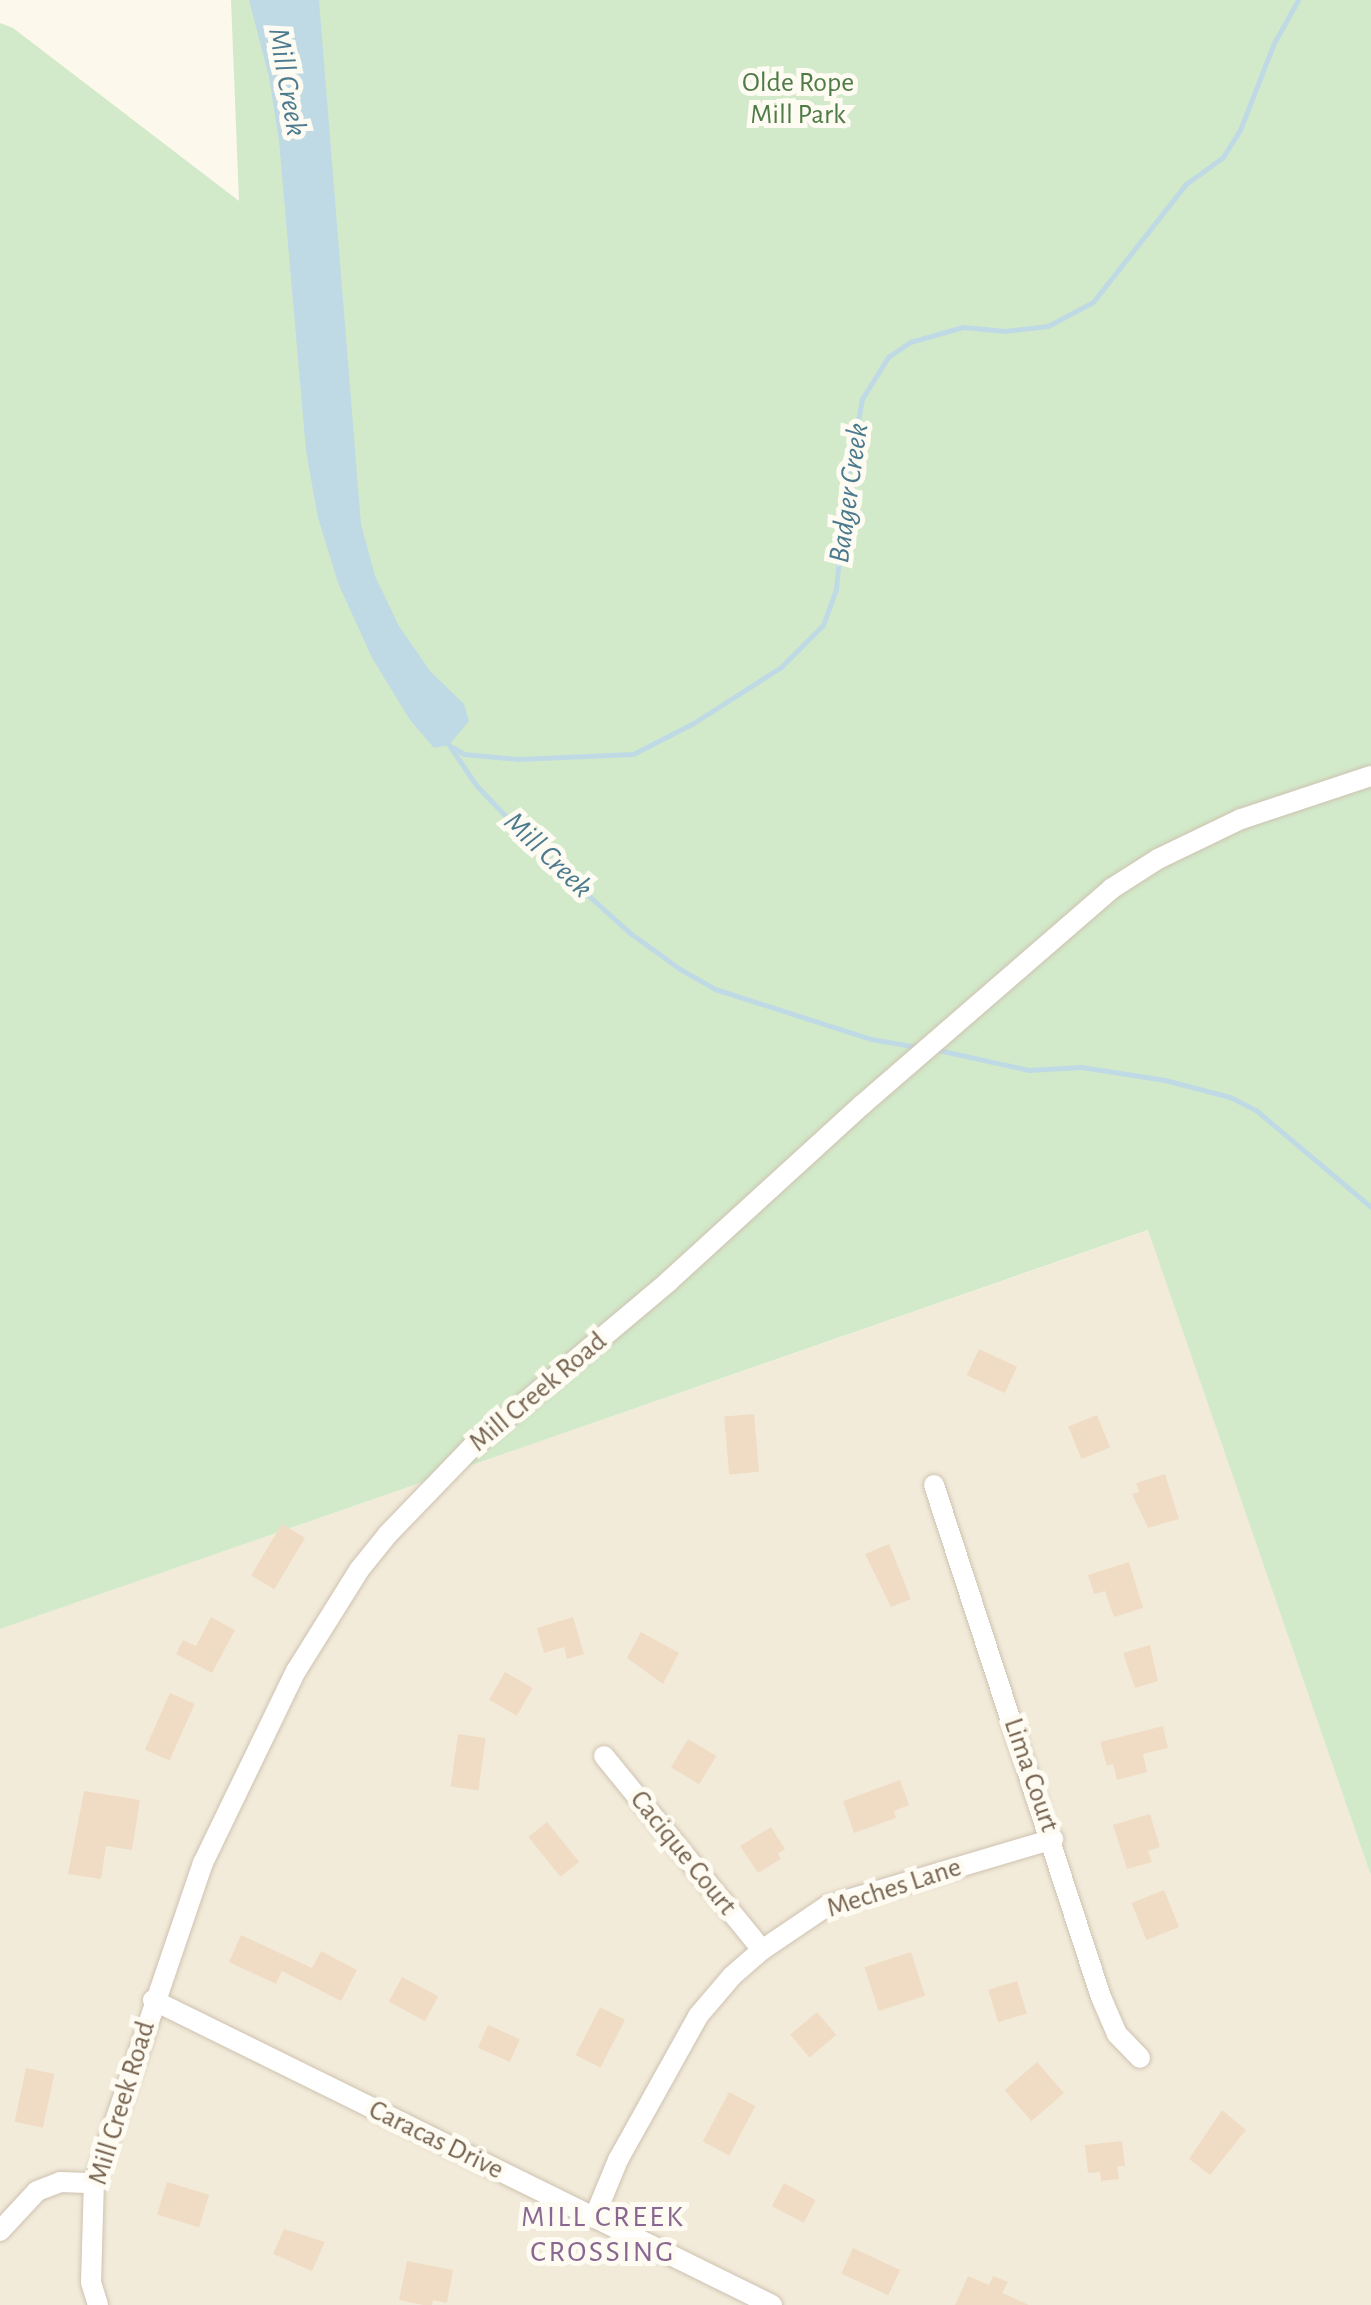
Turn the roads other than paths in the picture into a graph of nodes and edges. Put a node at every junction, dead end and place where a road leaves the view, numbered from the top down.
1 (1371, 776) edge
2 (934, 1484) dead end
3 (604, 1756) dead end
4 (1053, 1839) junction
5 (762, 1950) junction
6 (153, 2000) junction
7 (1140, 2058) dead end
8 (94, 2183) junction
9 (594, 2218) junction
10 (0, 2231) edge
11 (98, 2305) edge
12 (772, 2305) edge

1 - 6 street, Mill Creek Road
2 - 4 street, Lima Court
3 - 5 street, Cacique Court
4 - 5 street, Meches Lane
4 - 7 street, Lima Court
5 - 9 street, Meches Lane
6 - 8 street, Mill Creek Road
6 - 9 street, Caracas Drive
8 - 10 street
8 - 11 street, Mill Creek Road
9 - 12 street, Caracas Drive

